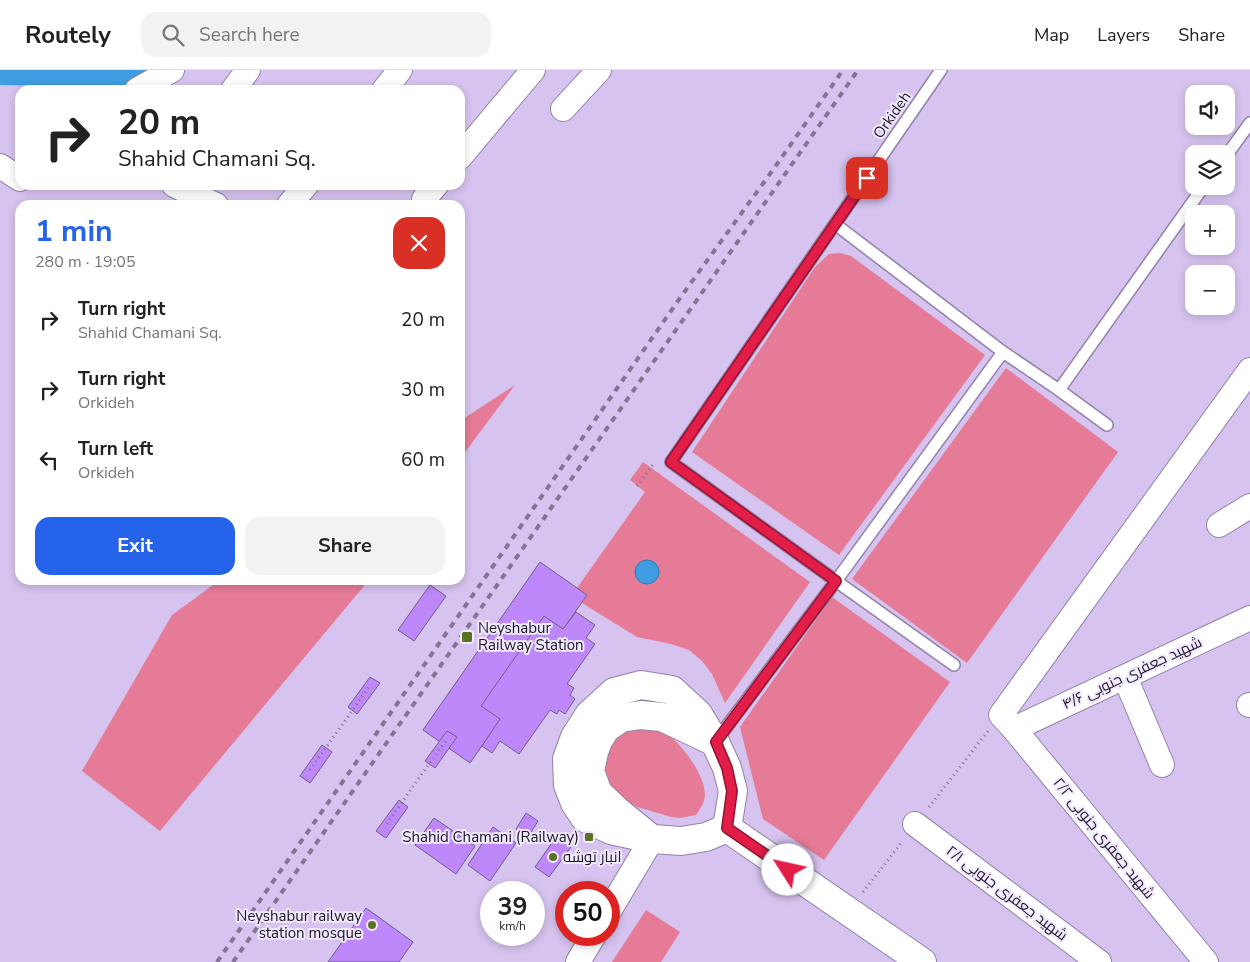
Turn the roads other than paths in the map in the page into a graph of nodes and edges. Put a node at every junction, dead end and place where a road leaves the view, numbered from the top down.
1 (172, 70) edge
2 (248, 70) edge
3 (400, 70) edge
4 (533, 70) edge
5 (599, 70) edge
6 (941, 70) edge
7 (146, 85) edge
8 (237, 85) edge
9 (388, 85) edge
10 (563, 109) dead end
11 (1250, 123) edge
12 (1234, 145) edge
13 (465, 150) edge
14 (0, 166) edge
15 (15, 176) edge
16 (184, 190) edge
17 (302, 190) edge
18 (1198, 195) edge
19 (206, 200) edge
20 (293, 200) edge
21 (835, 224) junction
22 (1003, 352) junction
23 (1250, 370) edge
24 (1059, 390) junction
25 (1107, 425) dead end
26 (1250, 506) edge
27 (1219, 525) dead end
28 (836, 581) junction
29 (1250, 618) edge
30 (954, 665) dead end
31 (1126, 677) junction
32 (1008, 722) junction
33 (716, 742) junction
34 (1162, 764) dead end
35 (915, 824) dead end
36 (727, 828) junction
37 (652, 839) junction
38 (620, 893) edge
39 (587, 946) edge
40 (578, 962) edge
41 (922, 962) edge
42 (1099, 962) edge
43 (1206, 962) edge

1 - 7 street
2 - 8 street
3 - 9 street
4 - 13 street
5 - 10 street
6 - 21 lane, Orkideh
11 - 12 lane
14 - 15 street
16 - 19 street
17 - 20 street
18 - 24 lane
21 - 22 lane
21 - 28 lane, Orkideh
22 - 24 lane
22 - 28 lane
23 - 32 street
24 - 25 lane
26 - 27 street
28 - 30 lane
28 - 33 lane
29 - 31 street, شهید جعفری جنوبی ۴/۶
31 - 32 street, شهید جعفری جنوبی ۴/۶
31 - 34 street
32 - 43 street, شهید جعفری جنوبی ۲/۲
33 - 36 main road
33 - 37 main road
35 - 42 street, شهید جعفری جنوبی ۲/۱
36 - 37 main road
36 - 41 main road
37 - 38 street
39 - 40 street

